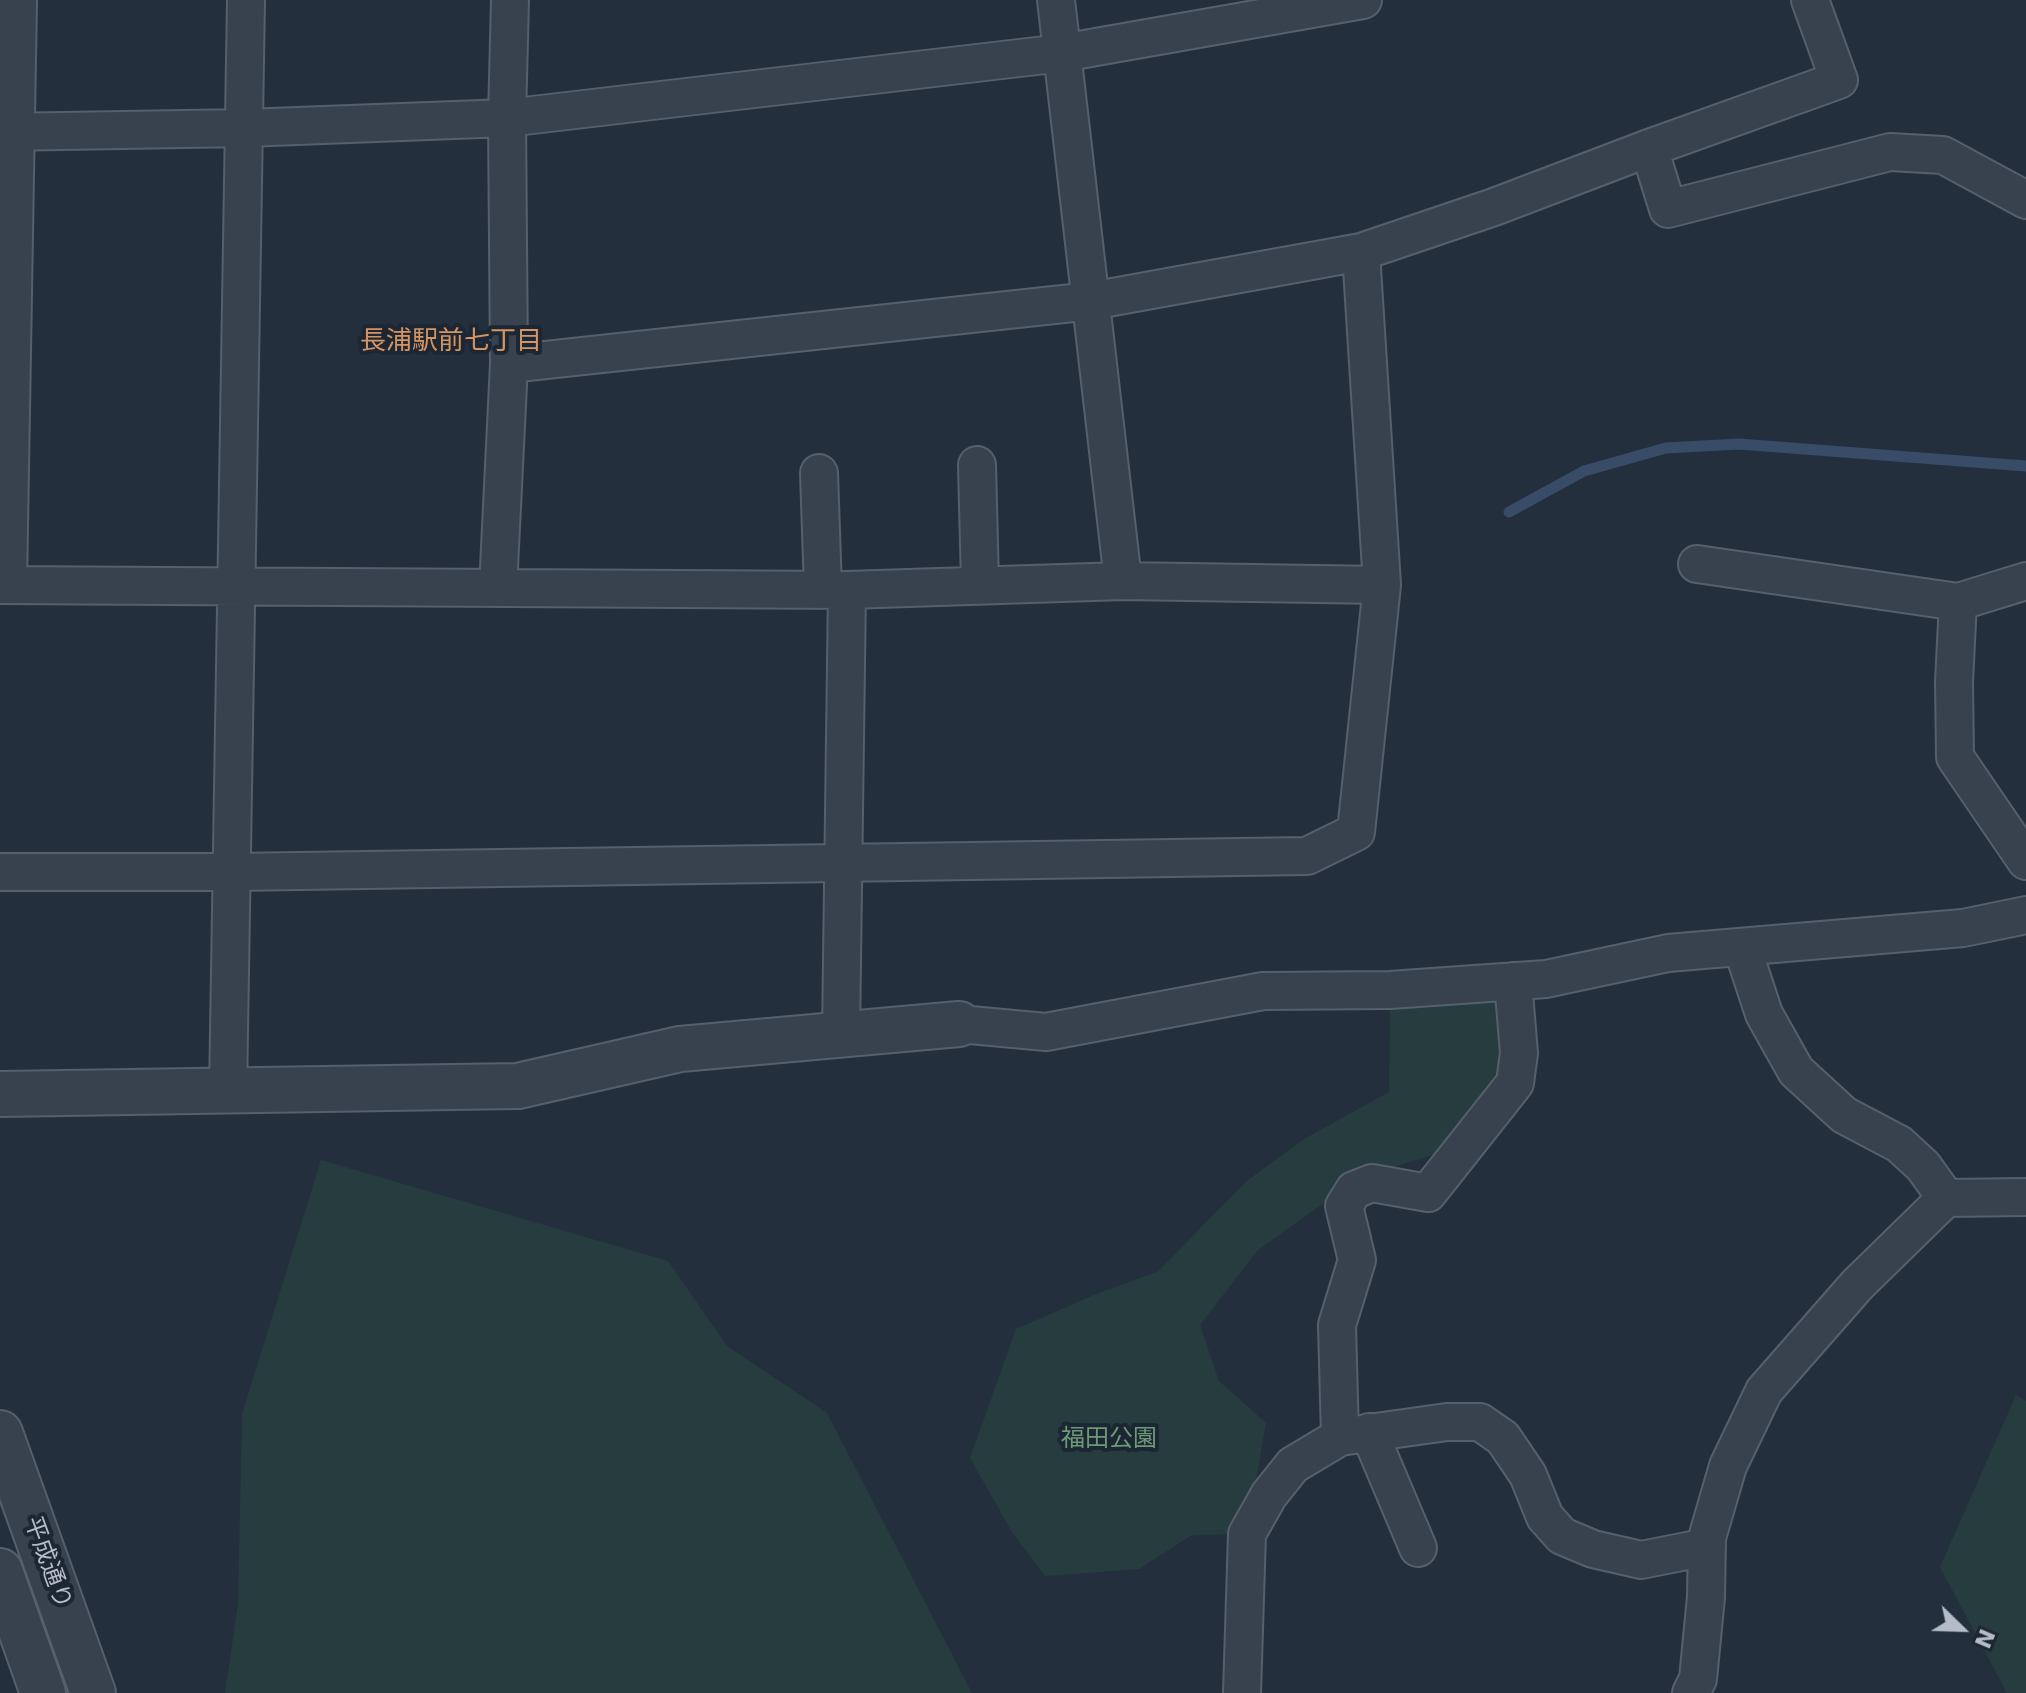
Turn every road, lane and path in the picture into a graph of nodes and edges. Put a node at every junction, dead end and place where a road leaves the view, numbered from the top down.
1 (18, 0) edge
2 (246, 0) edge
3 (510, 0) edge
4 (1056, 0) edge
5 (1363, 0) edge
6 (1810, 0) edge
7 (1062, 53) junction
8 (507, 118) junction
9 (245, 128) junction
10 (7, 132) edge
11 (1649, 148) junction
12 (2026, 200) edge
13 (1361, 252) junction
14 (1091, 301) junction
15 (509, 364) junction
16 (977, 465) dead end
17 (819, 473) dead end
18 (1697, 564) dead end
19 (1123, 581) junction
20 (2026, 581) edge
21 (980, 584) junction
22 (4, 585) edge
23 (1382, 585) junction
24 (237, 586) junction
25 (498, 588) junction
26 (835, 590) junction
27 (1958, 602) junction
28 (2026, 861) edge
29 (841, 863) junction
30 (0, 872) edge
31 (232, 872) junction
32 (2026, 915) edge
33 (1742, 947) junction
34 (1513, 981) junction
35 (959, 1024) joint
36 (841, 1034) junction
37 (228, 1092) junction
38 (0, 1094) edge
39 (2026, 1197) edge
40 (1946, 1198) junction
41 (0, 1433) edge
42 (1355, 1435) junction
43 (1707, 1547) junction
44 (1418, 1548) dead end
45 (0, 1571) edge
46 (43, 1693) edge
47 (93, 1693) edge
48 (1242, 1693) edge
49 (1691, 1693) edge

1 - 10 street
2 - 9 street
3 - 8 street
4 - 7 street
5 - 7 street
6 - 11 street
7 - 8 street
7 - 14 street
8 - 9 street
8 - 15 street
9 - 10 street
9 - 24 street
10 - 22 street
11 - 12 street
11 - 13 street
13 - 14 street
13 - 23 street
14 - 15 street
14 - 19 street
15 - 25 street
16 - 21 street
17 - 26 street
18 - 27 street
19 - 21 street
19 - 23 street
20 - 27 street
21 - 26 street
22 - 24 street
23 - 29 street
24 - 25 street
24 - 31 street
25 - 26 street
26 - 29 street
27 - 28 street
29 - 31 street
29 - 36 street
30 - 31 street
31 - 37 street
32 - 33 street
33 - 34 street
33 - 40 street
34 - 35 street
34 - 42 street
35 - 36 street
36 - 37 street
37 - 38 street
39 - 40 street
40 - 43 street
41 - 47 street, 平成通り
42 - 43 street
42 - 44 street
42 - 48 street
43 - 49 street
45 - 46 street, 平成通り

